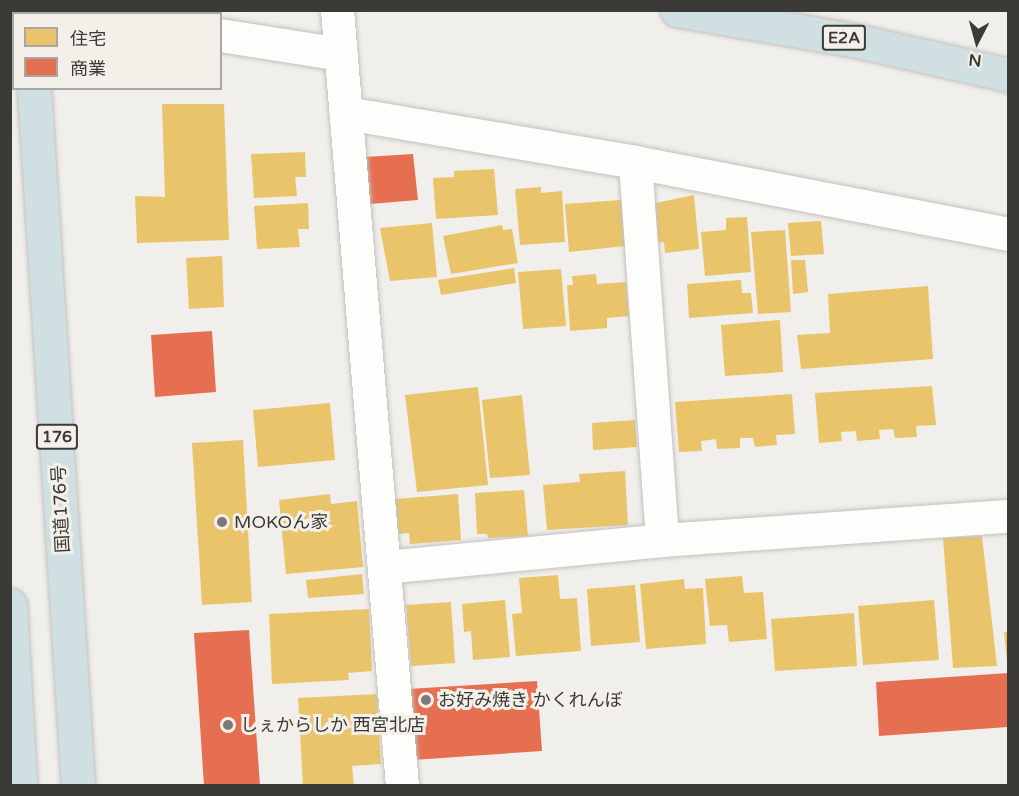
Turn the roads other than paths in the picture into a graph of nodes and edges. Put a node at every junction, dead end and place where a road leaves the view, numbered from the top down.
1 (337, 10) edge
2 (677, 10) edge
3 (222, 35) edge
4 (341, 54) junction
5 (1008, 75) edge
6 (34, 90) edge
7 (346, 113) junction
8 (635, 162) junction
9 (1008, 234) edge
10 (1008, 516) edge
11 (662, 540) junction
12 (384, 567) junction
13 (10, 605) edge
14 (20, 786) edge
15 (78, 786) edge
16 (402, 786) edge

1 - 4 street
2 - 5 highway, E2A
3 - 4 street
4 - 7 street
6 - 15 highway, 国道176号 / 176
7 - 8 street
7 - 12 street
8 - 9 street
8 - 11 street
10 - 11 street
11 - 12 street
12 - 16 street
13 - 14 highway

